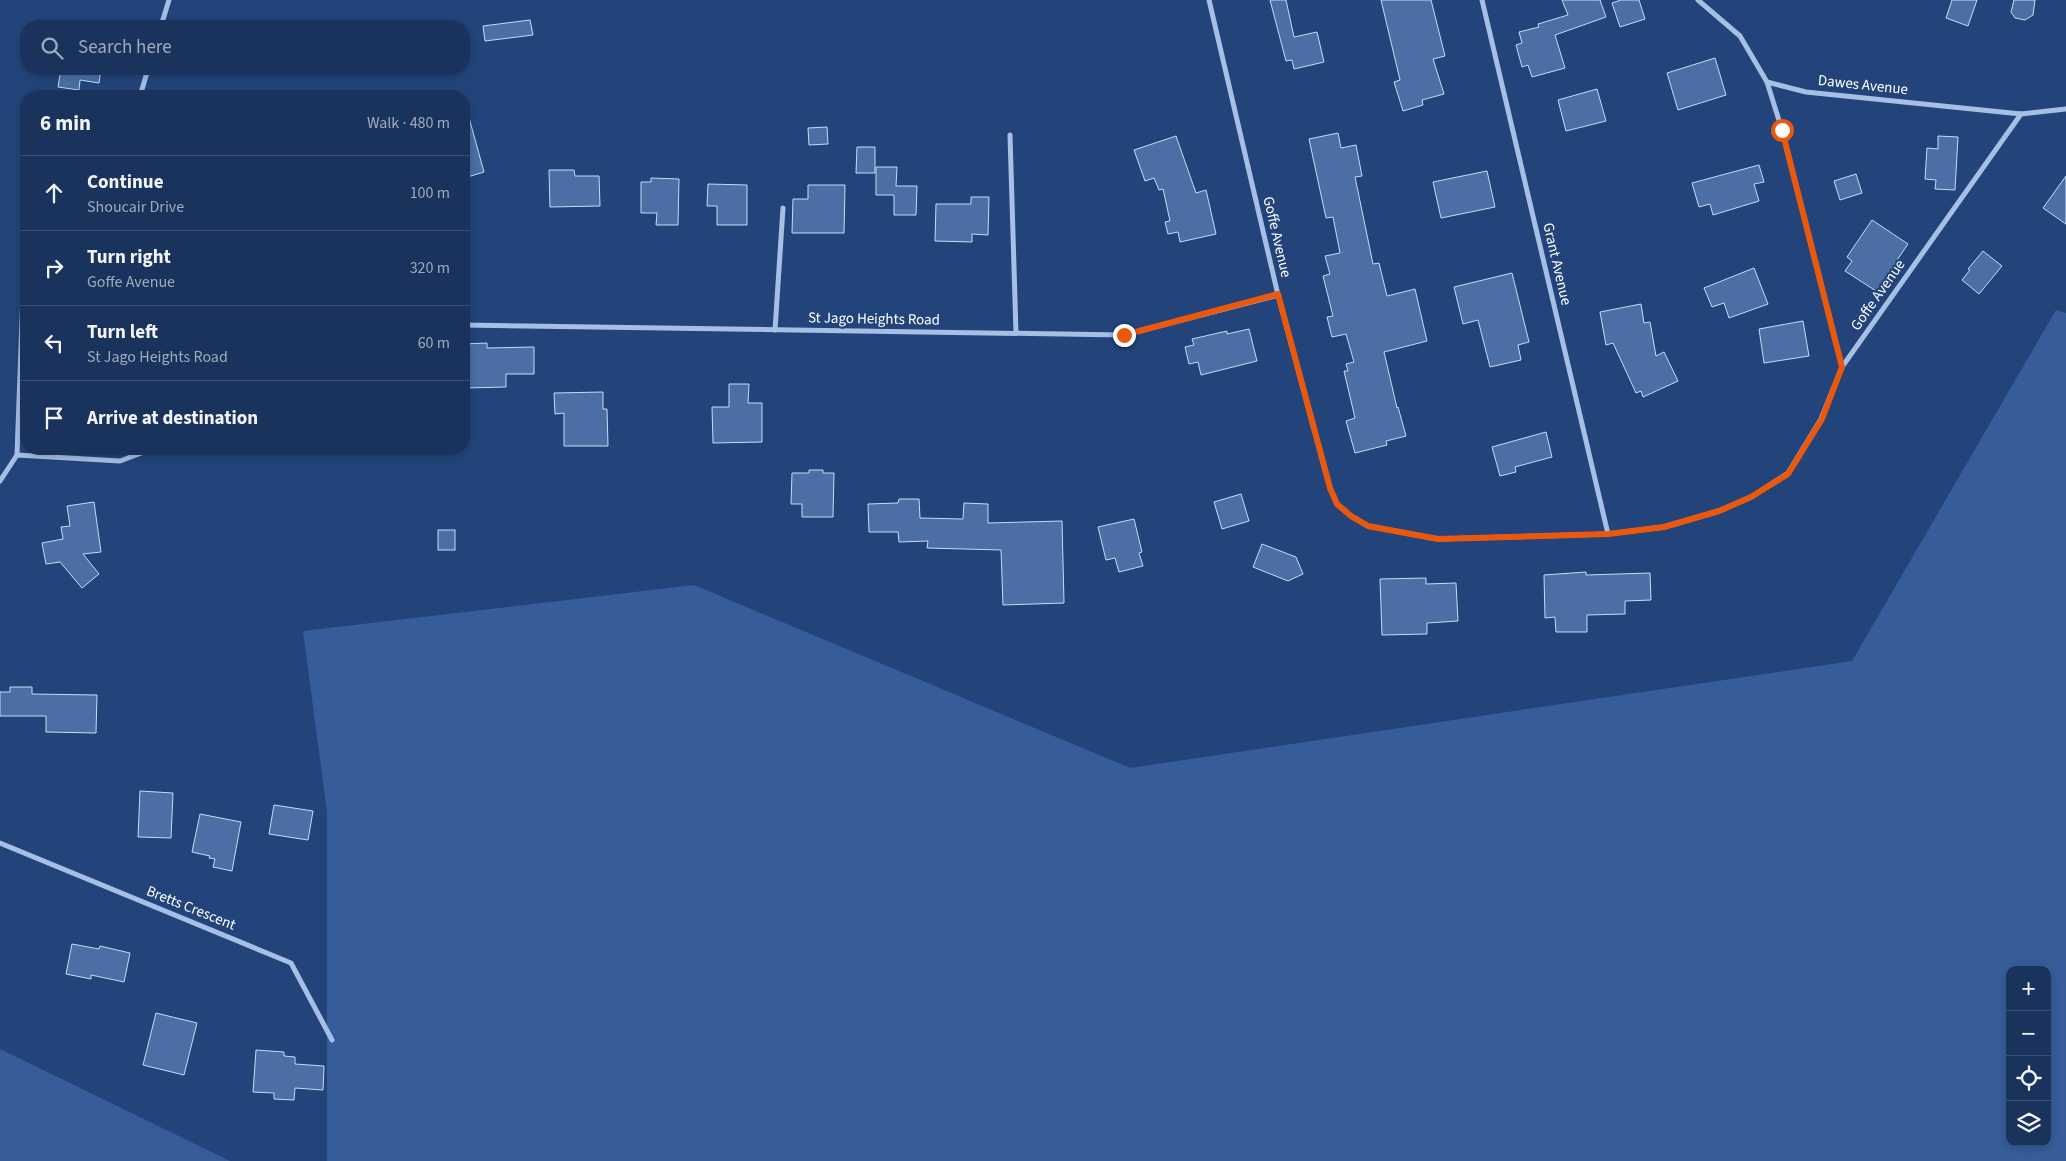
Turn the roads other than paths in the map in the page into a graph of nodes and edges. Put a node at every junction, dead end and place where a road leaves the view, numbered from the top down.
1 (169, 0) edge
2 (1209, 0) edge
3 (1482, 0) edge
4 (1698, 0) edge
5 (163, 20) edge
6 (146, 75) edge
7 (1768, 82) junction
8 (141, 90) edge
9 (2066, 109) edge
10 (2021, 114) junction
11 (1010, 134) dead end
12 (783, 208) dead end
13 (1278, 294) junction
14 (470, 325) edge
15 (775, 330) junction
16 (1016, 333) junction
17 (1842, 367) junction
18 (20, 374) edge
19 (17, 455) junction
20 (136, 455) edge
21 (0, 481) edge
22 (1608, 534) junction
23 (0, 843) edge
24 (332, 1040) dead end

1 - 5 street
2 - 13 street, Goffe Avenue
3 - 22 street, Grant Avenue
4 - 7 street
6 - 8 street
7 - 10 street, Dawes Avenue
7 - 17 street
9 - 10 street, Dawes Avenue
10 - 17 street, Goffe Avenue
11 - 16 street
12 - 15 street
13 - 16 street, St Jago Heights Road
13 - 22 street, Goffe Avenue
14 - 15 street, St Jago Heights Road
15 - 16 street, St Jago Heights Road
17 - 22 street, Goffe Avenue
18 - 19 street
19 - 20 street
19 - 21 street
23 - 24 street, Bretts Crescent

